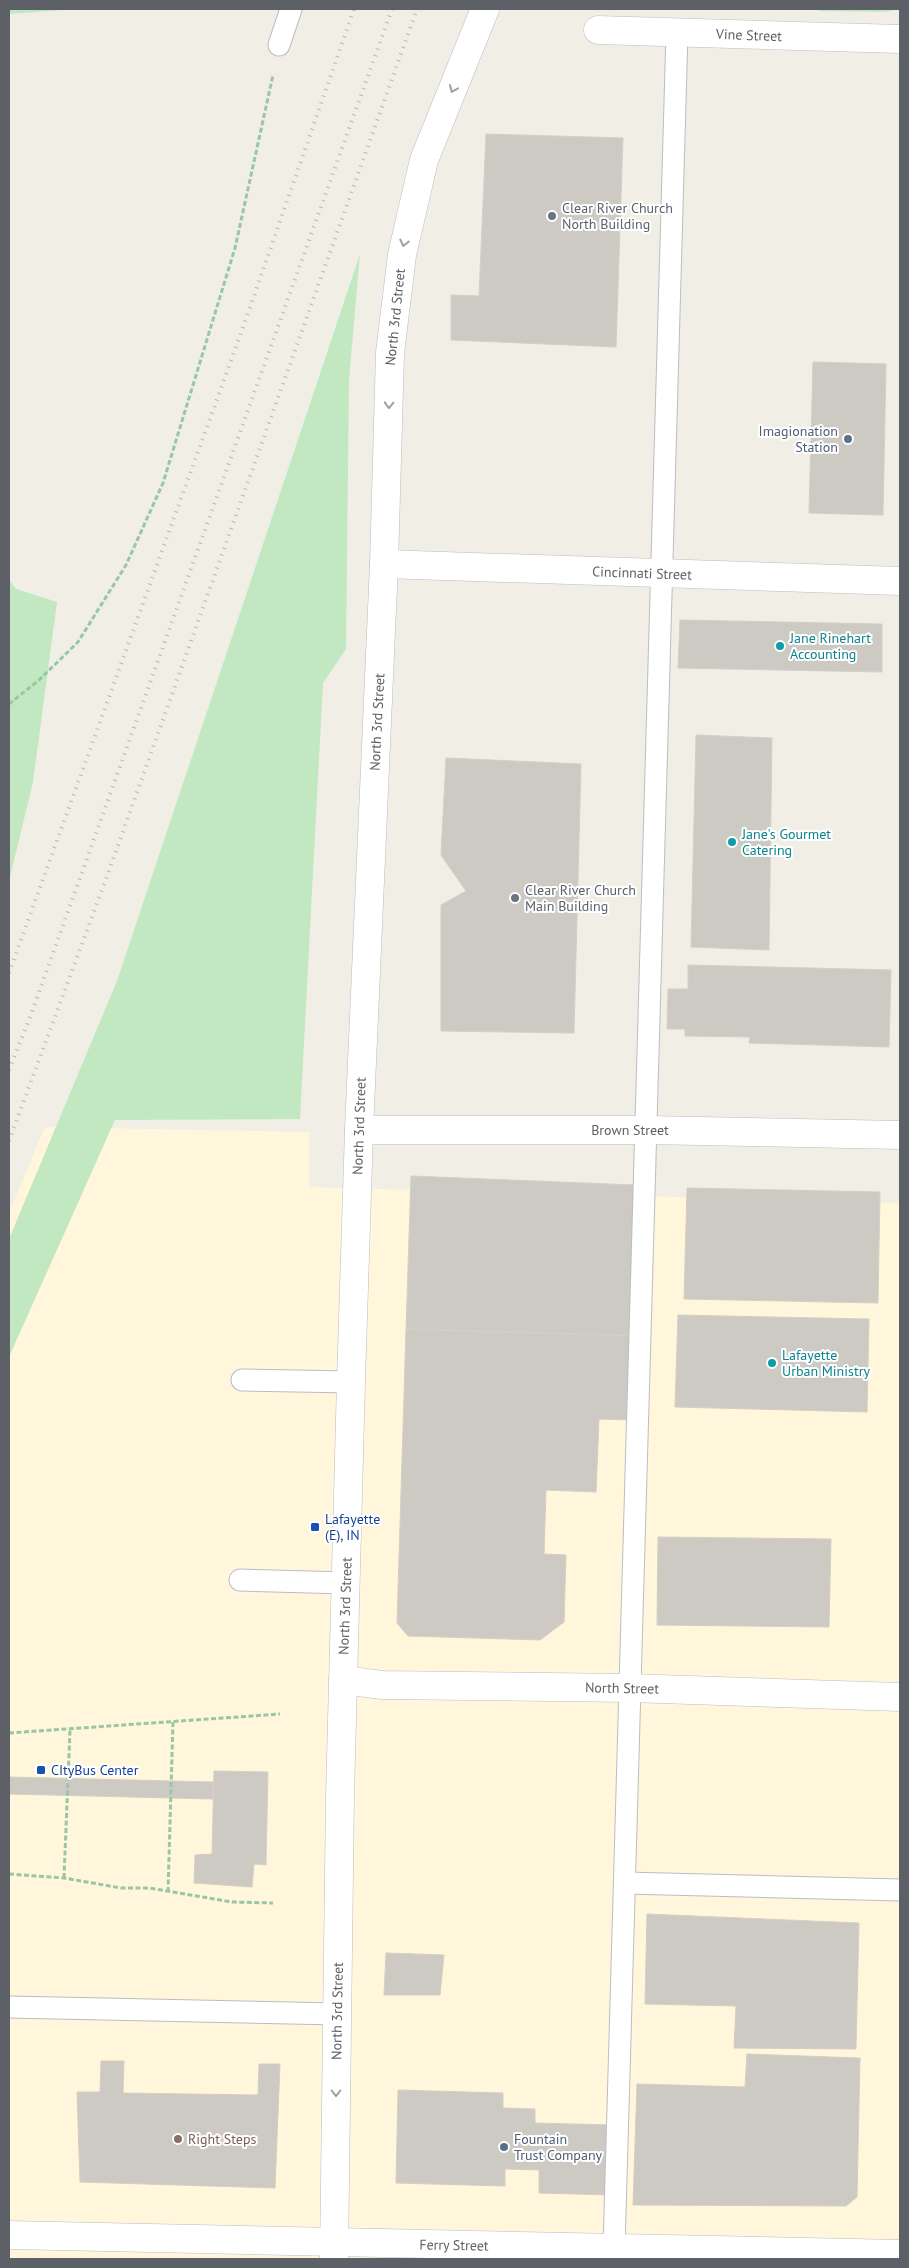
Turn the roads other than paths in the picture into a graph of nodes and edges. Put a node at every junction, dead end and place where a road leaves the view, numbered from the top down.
1 (291, 9) edge
2 (485, 9) edge
3 (495, 9) edge
4 (598, 30) dead end
5 (677, 32) junction
6 (900, 39) edge
7 (472, 44) junction
8 (279, 45) road end
9 (384, 564) junction
10 (662, 573) junction
11 (900, 581) edge
12 (359, 1130) junction
13 (647, 1130) junction
14 (900, 1135) edge
15 (242, 1380) dead end
16 (351, 1382) junction
17 (240, 1580) dead end
18 (346, 1583) junction
19 (343, 1680) junction
20 (630, 1688) junction
21 (900, 1697) edge
22 (625, 1883) junction
23 (900, 1890) edge
24 (9, 2007) edge
25 (337, 2014) junction
26 (9, 2235) edge
27 (614, 2249) junction
28 (334, 2251) edge
29 (900, 2254) edge

1 - 8 lane
2 - 7 street, North 3rd Street
3 - 7 street
4 - 5 street, Vine Street
5 - 6 street, Vine Street
5 - 10 lane
7 -> 9 street, North 3rd Street
9 - 10 street, Cincinnati Street
9 - 12 street, North 3rd Street
10 - 11 street, Cincinnati Street
10 - 13 lane
12 - 13 street, Brown Street
12 - 16 street, North 3rd Street
13 - 14 street, Brown Street
13 - 20 lane
15 - 16 lane
16 - 18 street, North 3rd Street
17 - 18 lane
18 - 19 street, North 3rd Street
19 - 20 street, North Street
19 - 25 street, North 3rd Street
20 - 21 street, North Street
20 - 22 lane
22 - 23 lane
22 - 27 lane
24 - 25 lane
25 -> 28 street, North 3rd Street
26 - 28 street, Ferry Street
27 - 28 street, Ferry Street
27 - 29 street, Ferry Street

